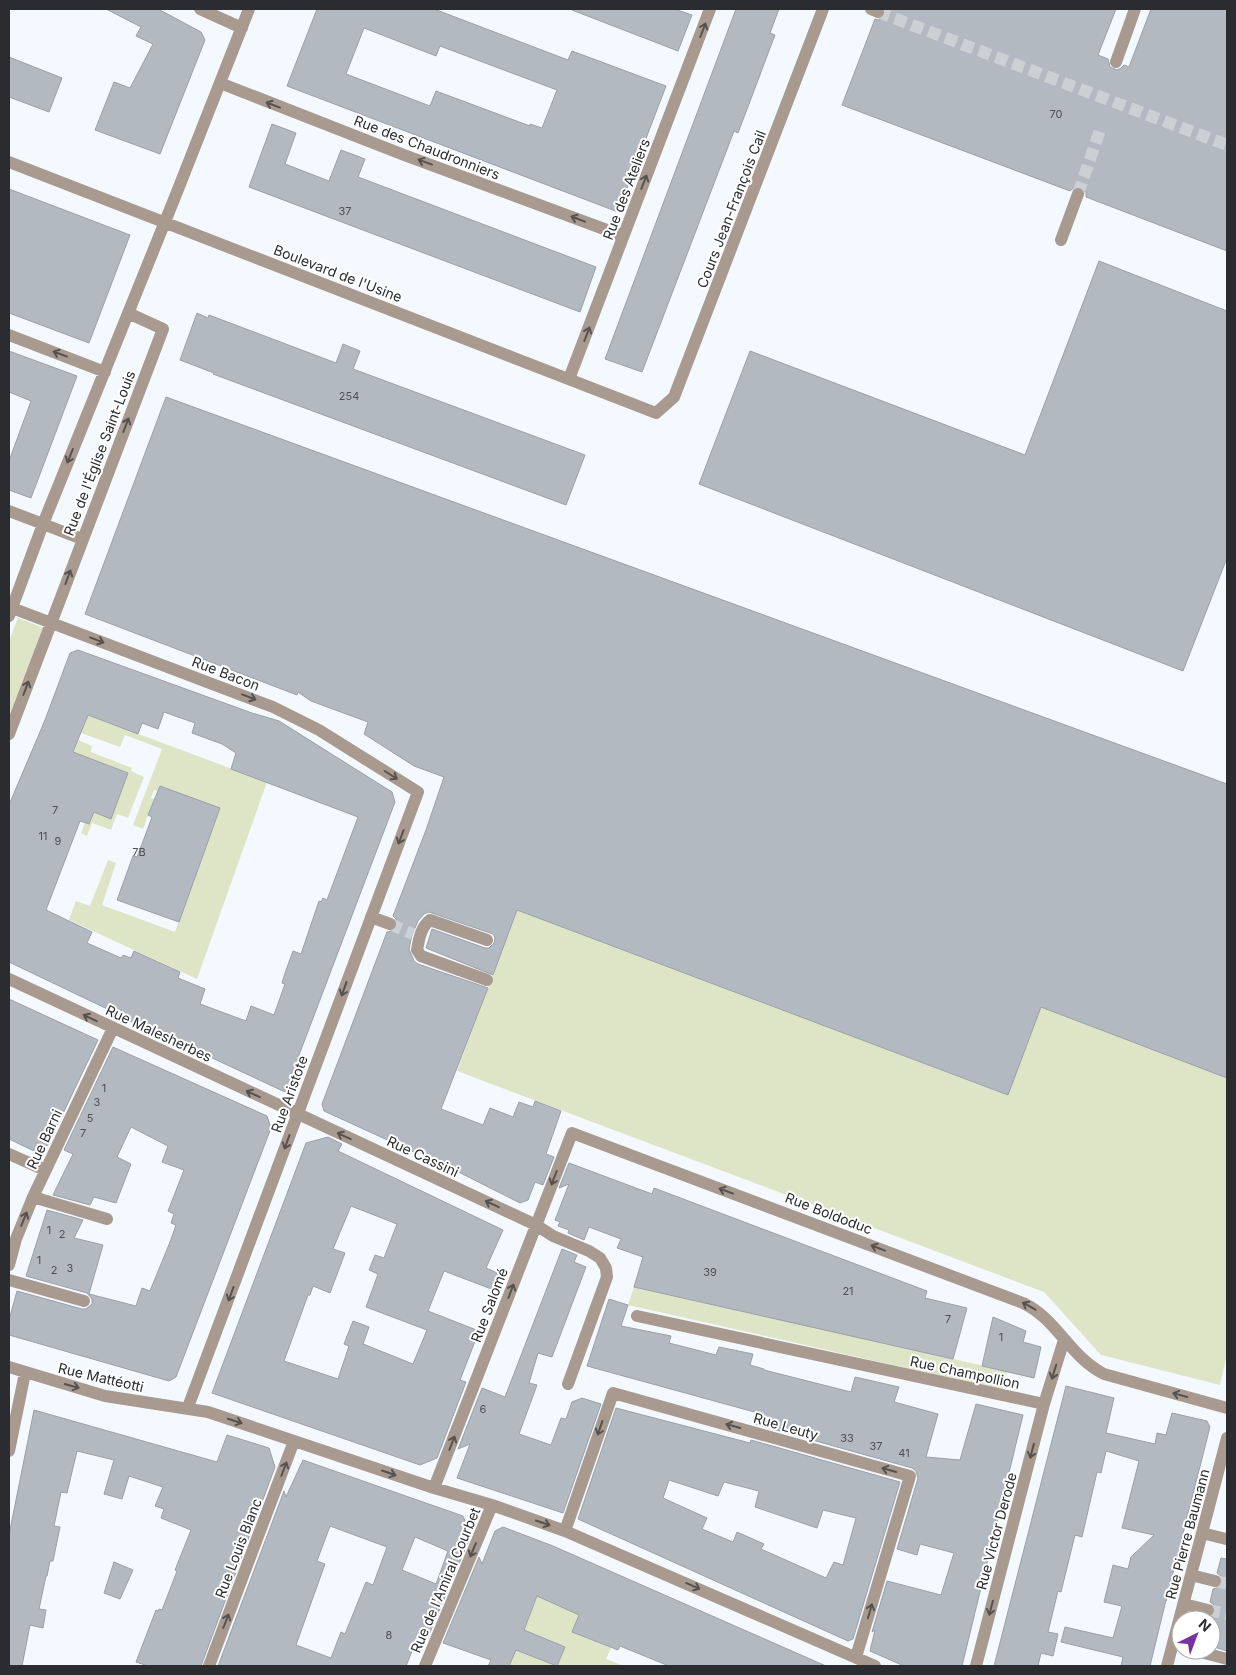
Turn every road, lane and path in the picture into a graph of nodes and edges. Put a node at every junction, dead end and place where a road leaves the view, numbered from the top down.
1 (200, 9) edge
2 (249, 9) edge
3 (710, 9) edge
4 (823, 9) edge
5 (1135, 9) edge
6 (242, 28) junction
7 (1116, 62) dead end
8 (220, 83) junction
9 (9, 162) edge
10 (1078, 194) tunnel mouth
11 (165, 223) junction
12 (623, 236) junction
13 (1061, 240) dead end
14 (128, 313) junction
15 (9, 335) edge
16 (105, 372) junction
17 (569, 379) junction
18 (656, 413) joint
19 (9, 511) edge
20 (43, 524) junction
21 (82, 539) junction
22 (10, 612) edge
23 (51, 623) junction
24 (9, 734) edge
25 (418, 792) joint
26 (371, 917) junction
27 (390, 924) tunnel mouth
28 (487, 940) dead end
29 (9, 979) edge
30 (486, 980) dead end
31 (113, 1028) junction
32 (298, 1114) junction
33 (572, 1133) joint
34 (9, 1154) edge
35 (45, 1170) junction
36 (33, 1197) junction
37 (107, 1219) dead end
38 (536, 1225) junction
39 (9, 1265) edge
40 (9, 1280) edge
41 (84, 1300) dead end
42 (637, 1316) dead end
43 (1064, 1340) junction
44 (9, 1368) edge
45 (25, 1372) junction
46 (568, 1384) dead end
47 (1044, 1404) junction
48 (188, 1408) junction
49 (1227, 1408) edge
50 (1227, 1438) edge
51 (294, 1441) junction
52 (9, 1451) edge
53 (434, 1488) junction
54 (492, 1505) junction
55 (566, 1531) junction
56 (1202, 1533) junction
57 (1226, 1539) edge
58 (1191, 1575) junction
59 (1215, 1581) tunnel mouth
60 (1184, 1604) junction
61 (1183, 1610) edge
62 (1208, 1610) tunnel mouth
63 (856, 1658) junction
64 (209, 1666) edge
65 (425, 1666) edge
66 (876, 1666) edge
67 (976, 1666) edge

1 - 6 street
2 - 6 street, Rue de l'Église Saint-Louis
12 -> 3 street, Rue des Ateliers
4 - 18 street, Cours Jean-François Cail
5 - 7 street
6 - 8 street, Rue de l'Église Saint-Louis
8 - 11 street, Rue de l'Église Saint-Louis
12 -> 8 street, Rue des Chaudronniers
9 - 11 street, Boulevard de l'Usine
10 - 13 street
11 - 14 street, Rue de l'Église Saint-Louis
11 - 17 street, Boulevard de l'Usine
17 -> 12 street, Rue des Ateliers
14 - 16 street, Rue de l'Église Saint-Louis
21 -> 14 street, Rue de l'Église Saint-Louis
16 -> 15 street
16 -> 20 street, Rue de l'Église Saint-Louis
17 - 18 street, Boulevard de l'Usine
19 - 20 street
20 - 21 street
20 - 22 street, Rue de l'Église Saint-Louis
23 -> 21 street, Rue de l'Église Saint-Louis
22 - 23 street, Rue Bacon
24 -> 23 street, Rue de l'Église Saint-Louis
23 -> 25 street, Rue Bacon
25 -> 26 street, Rue Aristote
26 - 27 street
26 -> 32 street, Rue Aristote
28 - 30 street
31 -> 29 street, Rue Malesherbes
32 -> 31 street, Rue Malesherbes
31 - 35 street, Rue Barni
38 -> 32 street, Rue Cassini
32 -> 48 street, Rue Aristote
33 -> 38 street, Rue Salomé
43 -> 33 street, Rue Boldoduc
34 - 35 street
35 - 36 street, Rue Barni
36 - 37 street
39 -> 36 street, Rue Barni
38 - 46 street, Rue Cassini
53 -> 38 street, Rue Salomé
40 - 41 street
42 - 47 street, Rue Champollion
43 -> 47 street
49 -> 43 street
44 - 45 street, Rue Mattéotti
45 -> 48 street, Rue Mattéotti
45 - 52 street
47 -> 67 street, Rue Victor Derode
48 -> 51 street, Rue Mattéotti
50 - 56 street, Rue Pierre Baumann
51 -> 53 street, Rue Mattéotti
64 -> 51 street, Rue Louis Blanc
53 - 54 street, Rue Mattéotti
54 -> 55 street, Rue Mattéotti
54 -> 65 street, Rue de l'Amiral Courbet
55 -> 63 street, Rue Mattéotti
63 -> 55 street, Rue Leuty
56 - 57 street
56 - 58 street, Rue Pierre Baumann
58 - 59 street
58 - 60 street, Rue Pierre Baumann
60 - 61 street, Rue Pierre Baumann
60 - 62 street
63 - 66 street, Rue Mattéotti

